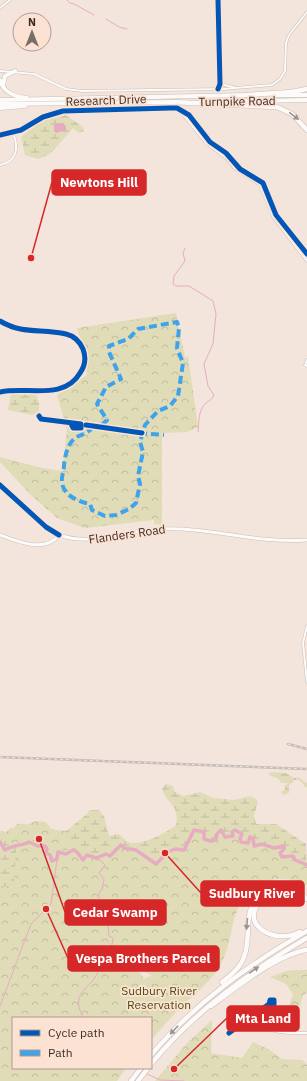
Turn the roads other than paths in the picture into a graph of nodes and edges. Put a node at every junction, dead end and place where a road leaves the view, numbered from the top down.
1 (10, 0) edge
2 (218, 0) edge
3 (0, 8) edge
4 (307, 12) edge
5 (0, 71) edge
6 (15, 71) junction
7 (0, 80) edge
8 (220, 84) junction
9 (4, 87) junction
10 (234, 88) junction
11 (218, 89) junction
12 (307, 89) edge
13 (307, 95) edge
14 (247, 96) junction
15 (97, 99) junction
16 (0, 100) edge
17 (307, 100) edge
18 (173, 102) junction
19 (61, 103) junction
20 (0, 104) edge
21 (0, 108) edge
22 (184, 114) junction
23 (307, 130) edge
24 (13, 133) junction
25 (0, 135) edge
26 (0, 165) edge
27 (307, 254) edge
28 (307, 261) edge
29 (0, 321) edge
30 (307, 360) edge
31 (307, 366) edge
32 (0, 392) edge
33 (0, 485) edge
34 (0, 535) edge
35 (59, 535) junction
36 (307, 540) edge
37 (307, 626) edge
38 (307, 682) edge
39 (307, 898) edge
40 (307, 902) edge
41 (307, 928) edge
42 (307, 931) edge
43 (307, 938) edge
44 (307, 951) edge
45 (269, 1004) dead end
46 (199, 1006) junction
47 (250, 1018) junction
48 (181, 1031) junction
49 (229, 1032) dead end
50 (307, 1033) edge
51 (152, 1054) edge
52 (152, 1063) edge
53 (140, 1069) edge
54 (147, 1069) edge
55 (131, 1081) edge
56 (138, 1081) edge

1 - 3 street
2 - 8 street
4 - 10 street
5 - 6 street
6 - 9 highway
6 - 11 street
7 - 9 highway
8 - 10 street
8 - 11 street
9 - 15 highway
10 - 11 street
12 - 14 highway
13 - 14 highway, Turnpike Road
14 - 15 highway, Turnpike Road
15 - 16 highway, Turnpike Road
17 - 18 highway, Turnpike Road
18 - 19 highway, Turnpike Road
18 -> 23 highway
19 - 20 highway, Turnpike Road
19 - 21 highway
22 - 24 street, Research Drive
22 - 27 street
22 - 28 street
24 - 25 street, Research Drive
24 - 26 street
29 - 32 street
30 - 31 street
33 - 35 street
34 - 35 main road
35 - 36 main road, Flanders Road
37 - 38 street
39 -> 46 highway
40 - 41 highway
42 - 46 highway
48 -> 43 highway
44 - 48 highway
45 - 47 street
46 -> 51 highway
47 - 49 street
47 - 50 street
48 - 52 highway
53 - 55 highway
54 - 56 highway

